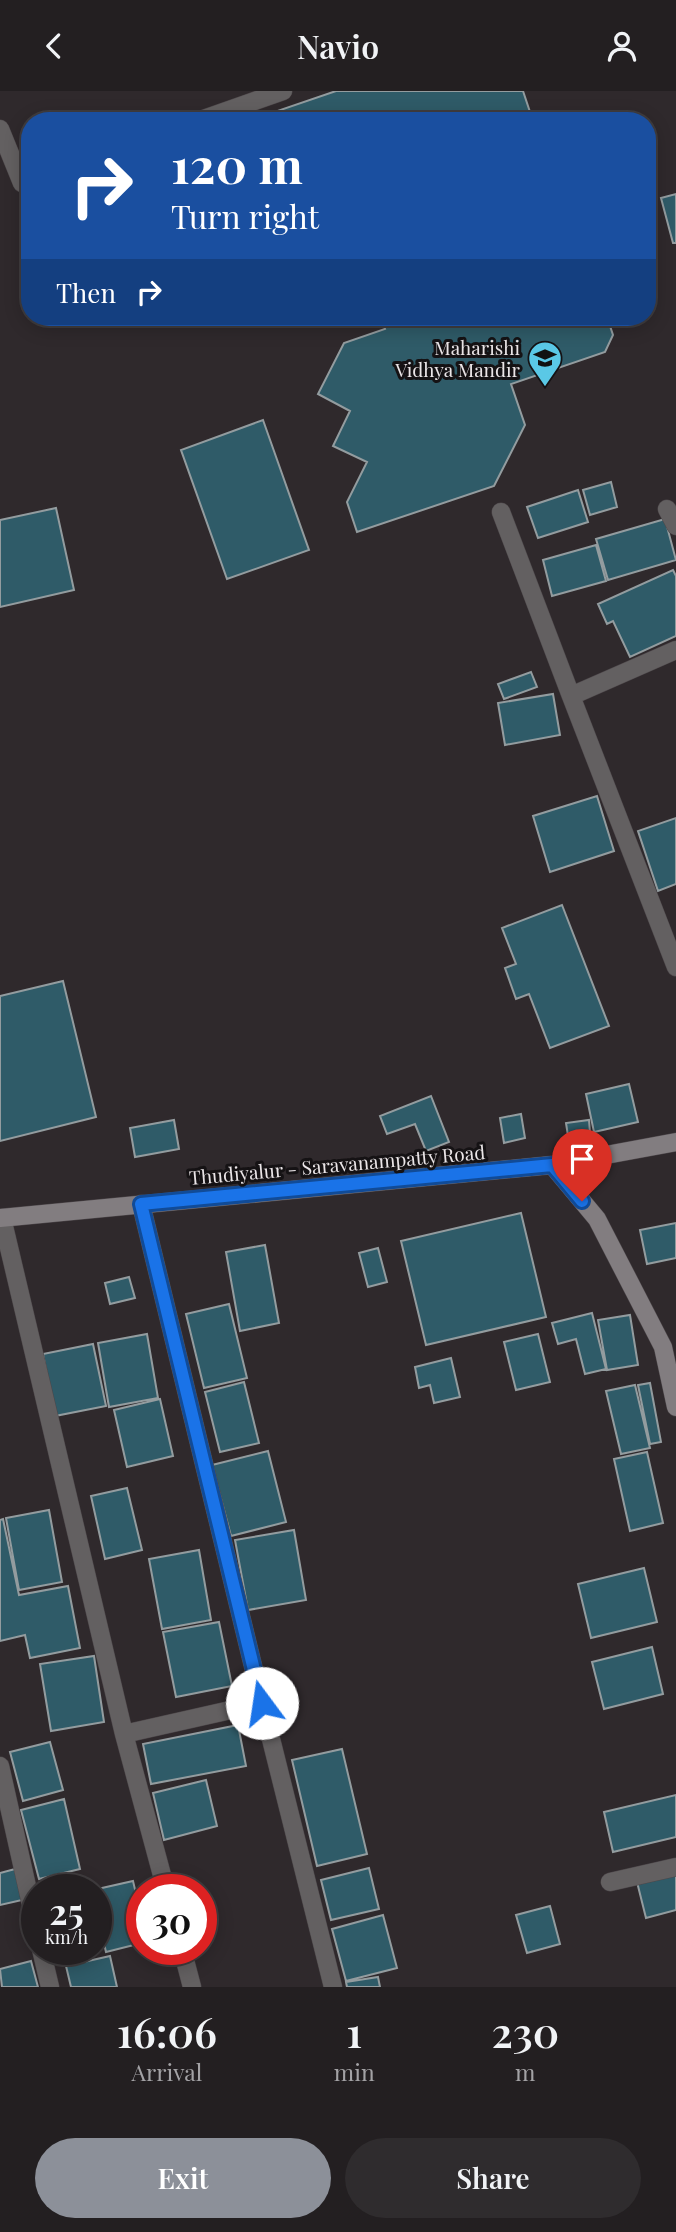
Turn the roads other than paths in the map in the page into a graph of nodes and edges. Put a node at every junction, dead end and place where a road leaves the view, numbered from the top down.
1 (283, 91) edge
2 (224, 112) edge
3 (0, 129) edge
4 (21, 181) edge
5 (667, 509) dead end
6 (501, 512) dead end
7 (676, 527) edge
8 (676, 650) edge
9 (571, 696) junction
10 (676, 967) edge
11 (676, 1142) edge
12 (552, 1165) junction
13 (141, 1204) junction
14 (1, 1218) edge
15 (676, 1407) edge
16 (262, 1703) junction
17 (124, 1734) junction
18 (0, 1766) edge
19 (676, 1867) edge
20 (24, 1874) edge
21 (162, 1874) edge
22 (610, 1882) dead end
23 (45, 1965) edge
24 (186, 1965) edge
25 (50, 1987) edge
26 (192, 1987) edge
27 (333, 1987) edge

1 - 2 street
3 - 4 street
5 - 7 street
6 - 9 street
8 - 9 street
9 - 10 street
11 - 12 main road, Thudiyalur - Saravanampatty Road
12 - 13 main road, Thudiyalur - Saravanampatty Road
12 - 15 main road
13 - 14 main road, Thudiyalur - Saravanampatty Road
13 - 16 street
14 - 17 street
16 - 17 street
16 - 27 street
17 - 21 street
18 - 20 street
19 - 22 street
23 - 25 street
24 - 26 street

